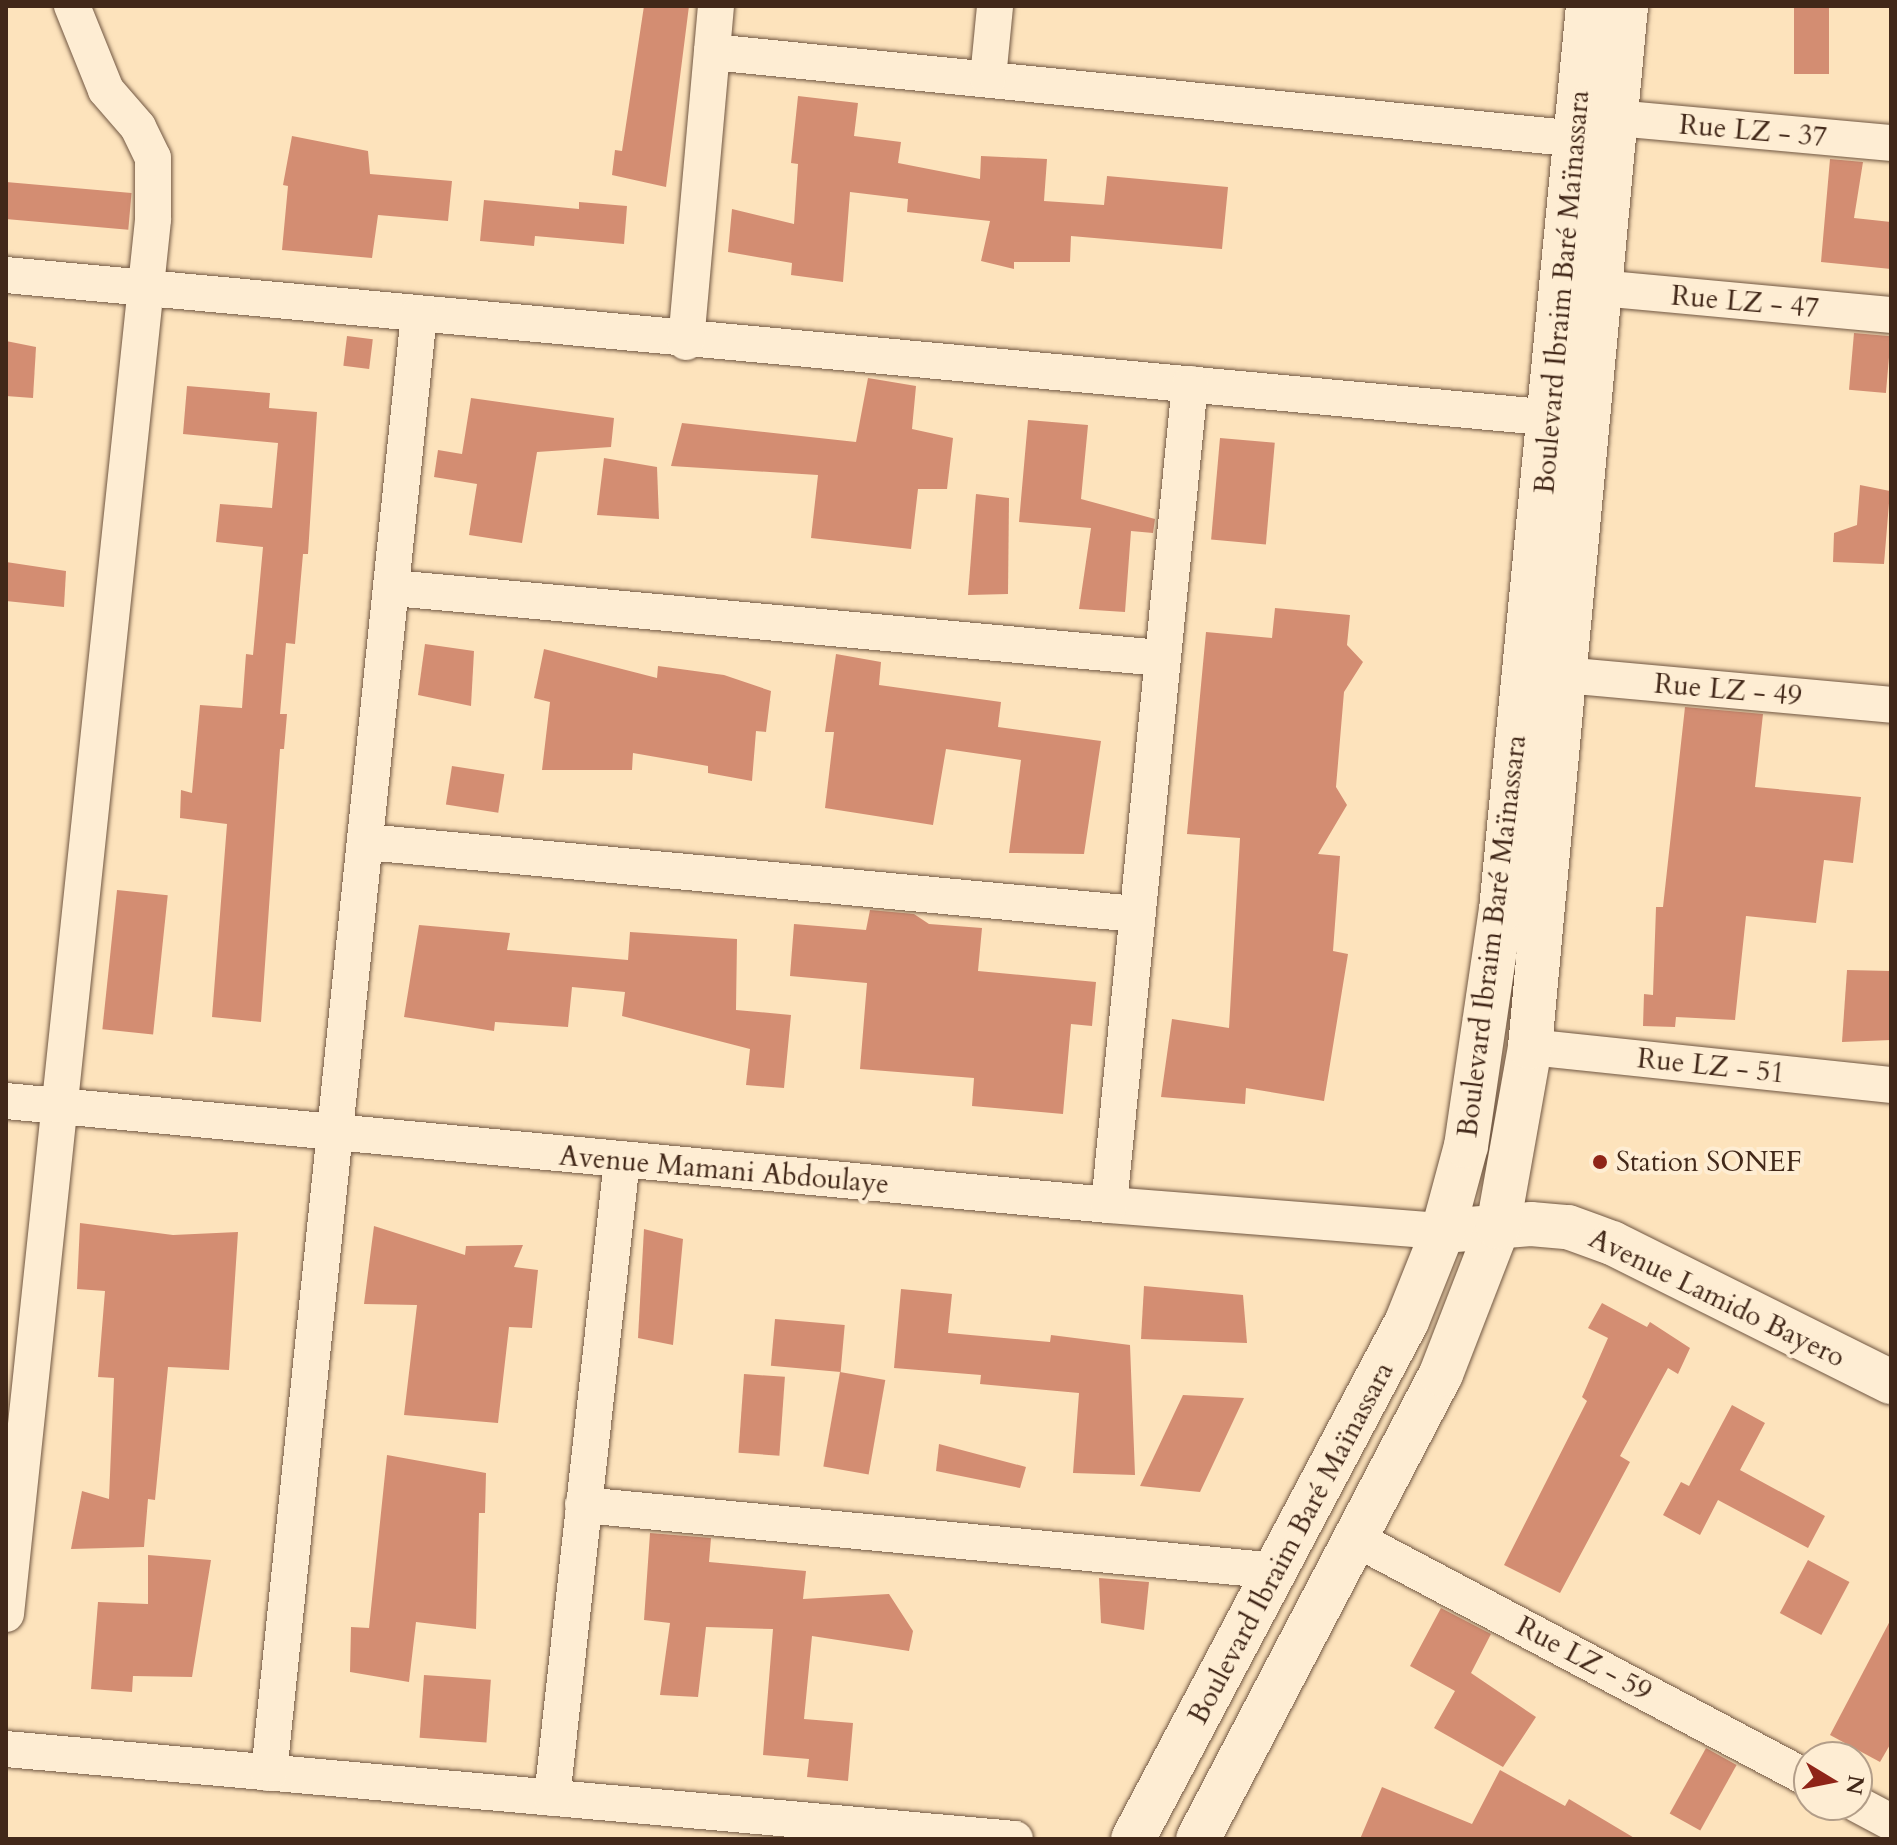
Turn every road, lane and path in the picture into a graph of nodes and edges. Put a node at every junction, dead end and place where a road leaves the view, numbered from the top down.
1 (72, 6) edge
2 (716, 6) edge
3 (995, 6) edge
4 (1588, 6) edge
5 (1626, 6) edge
6 (712, 52) junction
7 (988, 78) junction
8 (1616, 118) junction
9 (1578, 139) junction
10 (1891, 143) edge
11 (6, 275) edge
12 (143, 288) junction
13 (1600, 288) junction
14 (419, 314) junction
15 (1891, 315) edge
16 (686, 342) junction
17 (1190, 384) junction
18 (1552, 418) junction
19 (393, 588) junction
20 (1161, 658) junction
21 (1564, 675) junction
22 (1891, 705) edge
23 (366, 842) junction
24 (1137, 914) junction
25 (1530, 1047) junction
26 (1891, 1085) edge
27 (6, 1101) edge
28 (58, 1105) junction
29 (333, 1133) junction
30 (622, 1160) junction
31 (1109, 1205) junction
32 (1498, 1227) junction
33 (1443, 1231) junction
34 (1891, 1382) edge
35 (583, 1505) junction
36 (1358, 1540) junction
37 (1277, 1571) junction
38 (6, 1614) edge
39 (6, 1749) edge
40 (1793, 1771) edge
41 (269, 1773) junction
42 (552, 1798) junction
43 (1873, 1812) edge
44 (1891, 1822) edge
45 (1015, 1839) edge
46 (1133, 1839) edge
47 (1198, 1839) edge

1 - 12 street
2 - 6 street
3 - 7 street
4 - 9 main road, Boulevard Ibraim Baré Maïnassara
5 - 8 main road, Boulevard Ibraim Baré Maïnassara
6 - 7 street
6 - 16 street
7 - 9 street
8 - 10 street, Rue LZ - 37
8 - 13 main road, Boulevard Ibraim Baré Maïnassara
9 - 18 main road, Boulevard Ibraim Baré Maïnassara
11 - 12 street
12 - 14 street
12 - 28 street
13 - 15 street, Rue LZ - 47
13 - 21 main road, Boulevard Ibraim Baré Maïnassara
14 - 16 street
14 - 19 street
16 - 17 street
17 - 18 street
17 - 20 street
18 - 33 main road, Boulevard Ibraim Baré Maïnassara
19 - 20 street
19 - 23 street
20 - 24 street
21 - 22 street, Rue LZ - 49
21 - 25 main road, Boulevard Ibraim Baré Maïnassara
23 - 24 street
23 - 29 street
24 - 31 street
25 - 26 street, Rue LZ - 51
25 - 32 main road, Boulevard Ibraim Baré Maïnassara
27 - 28 street, Avenue Mamani Abdoulaye
28 - 29 street, Avenue Mamani Abdoulaye
28 - 38 street
29 - 30 street, Avenue Mamani Abdoulaye
29 - 41 street
30 - 31 street, Avenue Mamani Abdoulaye
30 - 35 street
31 - 33 street, Avenue Mamani Abdoulaye
32 - 33 main road, Avenue Lamido Bayero
32 - 34 main road, Avenue Lamido Bayero
32 - 36 main road, Boulevard Ibraim Baré Maïnassara
33 - 37 main road, Boulevard Ibraim Baré Maïnassara
35 - 37 street
35 - 42 street
36 - 40 street, Rue LZ - 59
36 - 47 main road, Boulevard Ibraim Baré Maïnassara
37 - 46 main road, Boulevard Ibraim Baré Maïnassara
39 - 41 street
41 - 42 street
42 - 45 street
43 - 44 street

